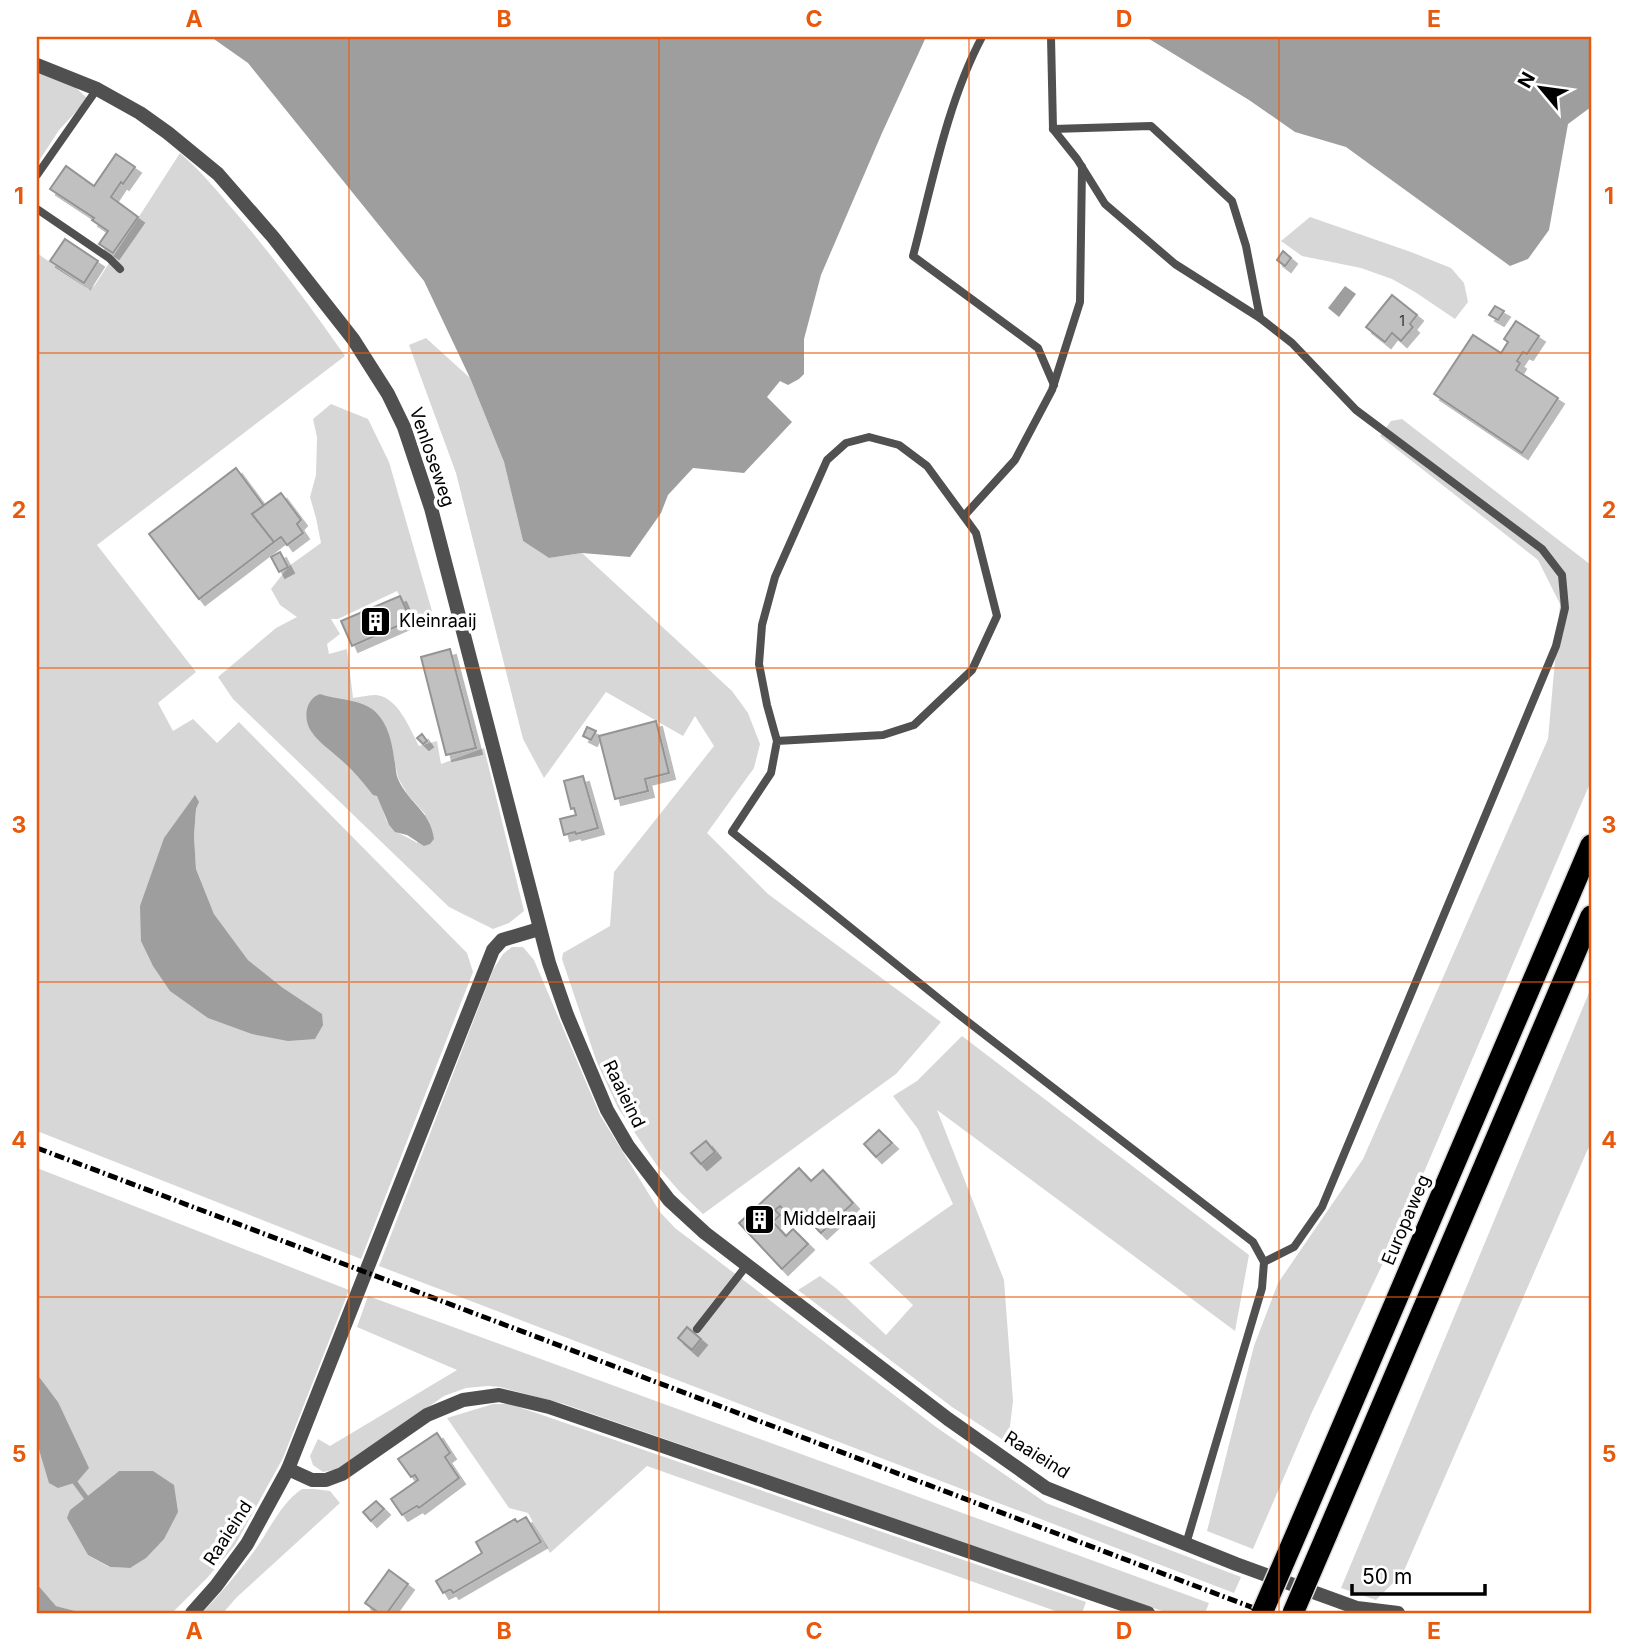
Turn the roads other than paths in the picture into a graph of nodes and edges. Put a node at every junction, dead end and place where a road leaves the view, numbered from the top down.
1 (982, 37) edge
2 (1051, 37) edge
3 (37, 65) edge
4 (97, 89) junction
5 (1054, 129) junction
6 (1082, 167) junction
7 (37, 175) edge
8 (37, 209) edge
9 (120, 269) dead end
10 (1260, 318) junction
11 (1054, 385) junction
12 (964, 516) junction
13 (777, 741) junction
14 (1591, 845) edge
15 (1591, 916) edge
16 (540, 929) junction
17 (1264, 1262) junction
18 (747, 1265) junction
19 (697, 1329) dead end
20 (288, 1469) junction
21 (1334, 1536) junction
22 (1186, 1544) junction
23 (192, 1613) edge
24 (1148, 1613) edge
25 (1262, 1613) edge
26 (1293, 1613) edge
27 (1308, 1613) edge
28 (1398, 1613) edge

1 - 11 lane
2 - 5 lane
3 - 4 street, Venloseweg
4 - 7 lane
4 - 16 street, Venloseweg
5 - 6 lane
5 - 10 lane
6 - 10 lane
6 - 11 lane
8 - 9 lane
10 - 17 lane
11 - 12 lane
12 - 13 lane
12 - 13 lane
13 - 17 lane
14 - 25 highway, Europaweg, bridge
15 - 21 highway
16 - 18 street, Raaieind
16 - 20 street, Raaieind
17 - 22 lane
18 - 19 lane
18 - 22 street, Raaieind
20 - 23 street, Raaieind
20 - 24 street
21 - 26 highway, bridge
21 - 27 highway
22 - 28 street, Raaieind

